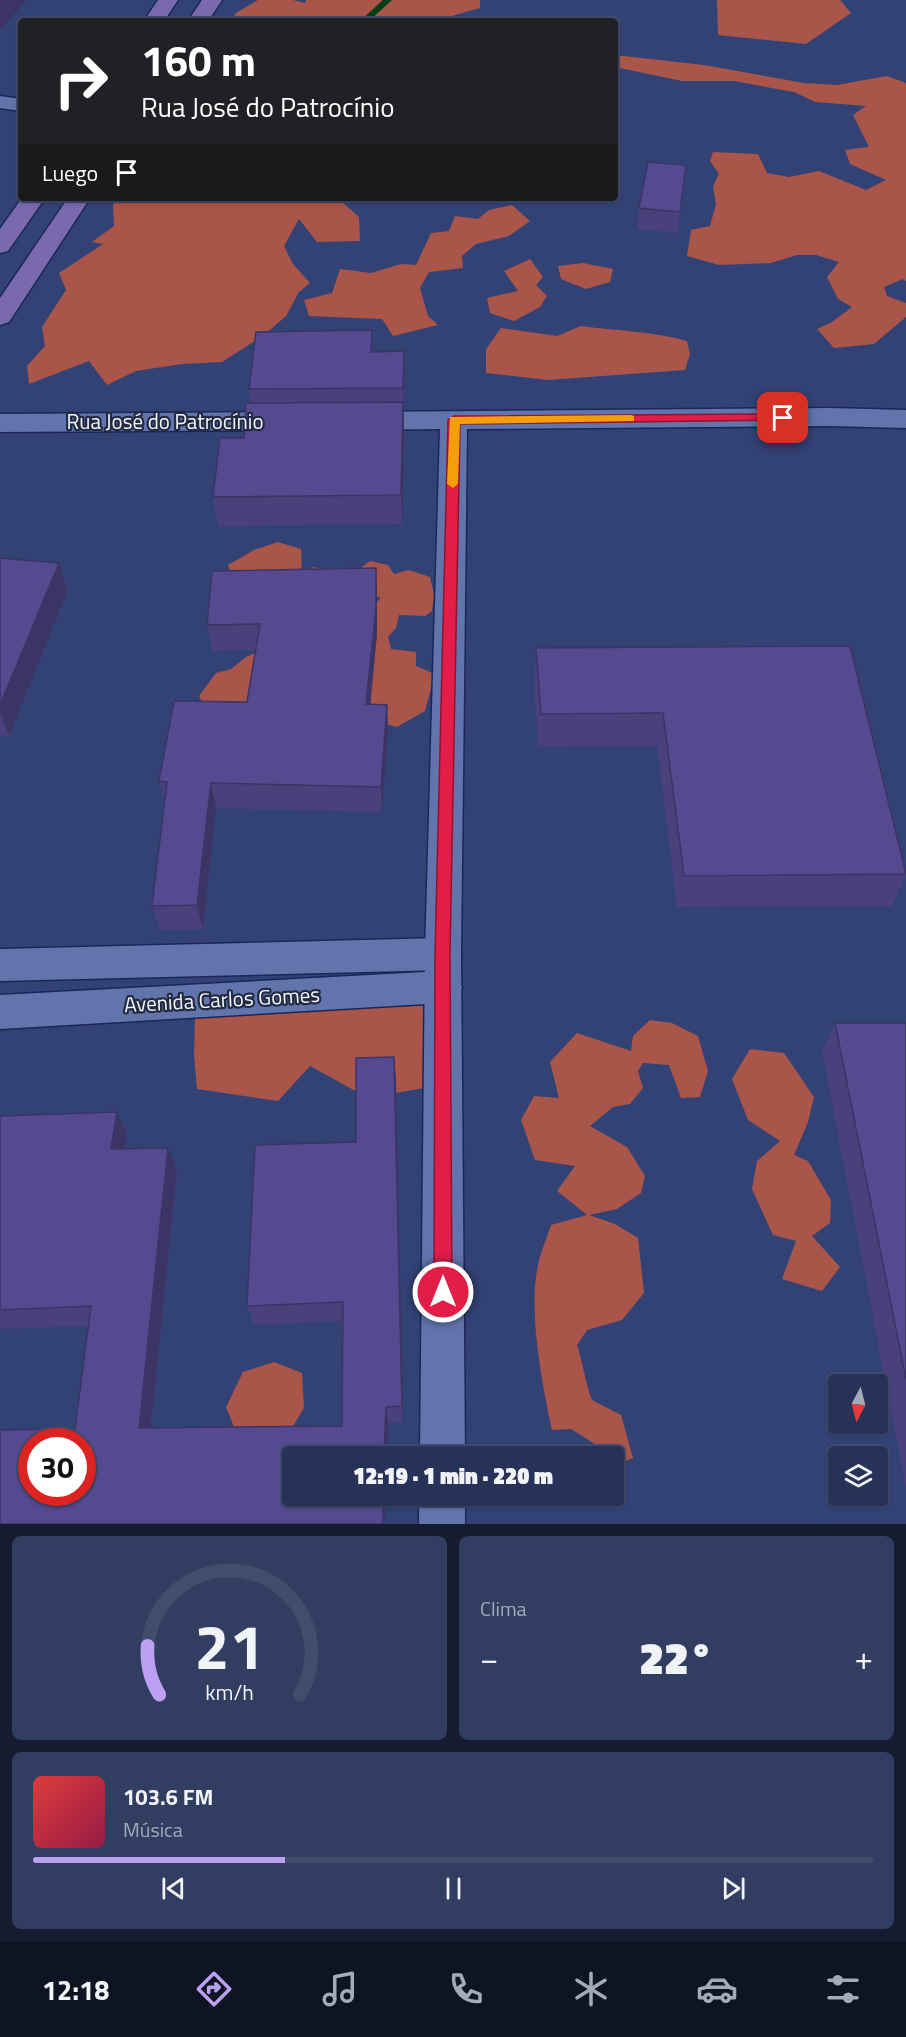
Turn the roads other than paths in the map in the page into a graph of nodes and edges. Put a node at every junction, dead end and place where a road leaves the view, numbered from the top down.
1 (168, 0) edge
2 (212, 0) edge
3 (156, 18) edge
4 (200, 18) edge
5 (0, 102) edge
6 (18, 105) edge
7 (32, 201) edge
8 (78, 201) edge
9 (0, 246) edge
10 (0, 317) edge
11 (906, 419) edge
12 (454, 420) junction
13 (0, 423) edge
14 (0, 965) edge
15 (443, 970) junction
16 (0, 1012) edge
17 (442, 1446) edge
18 (442, 1506) edge
19 (442, 1524) edge

1 - 3 main road
2 - 4 main road
5 - 6 street
7 - 9 main road
8 - 10 main road
11 - 12 street, Rua José do Patrocínio
12 - 13 street, Rua José do Patrocínio
12 - 15 street
14 - 15 street, Avenida Carlos Gomes
15 - 16 street, Avenida Carlos Gomes
15 - 17 street
18 - 19 street

